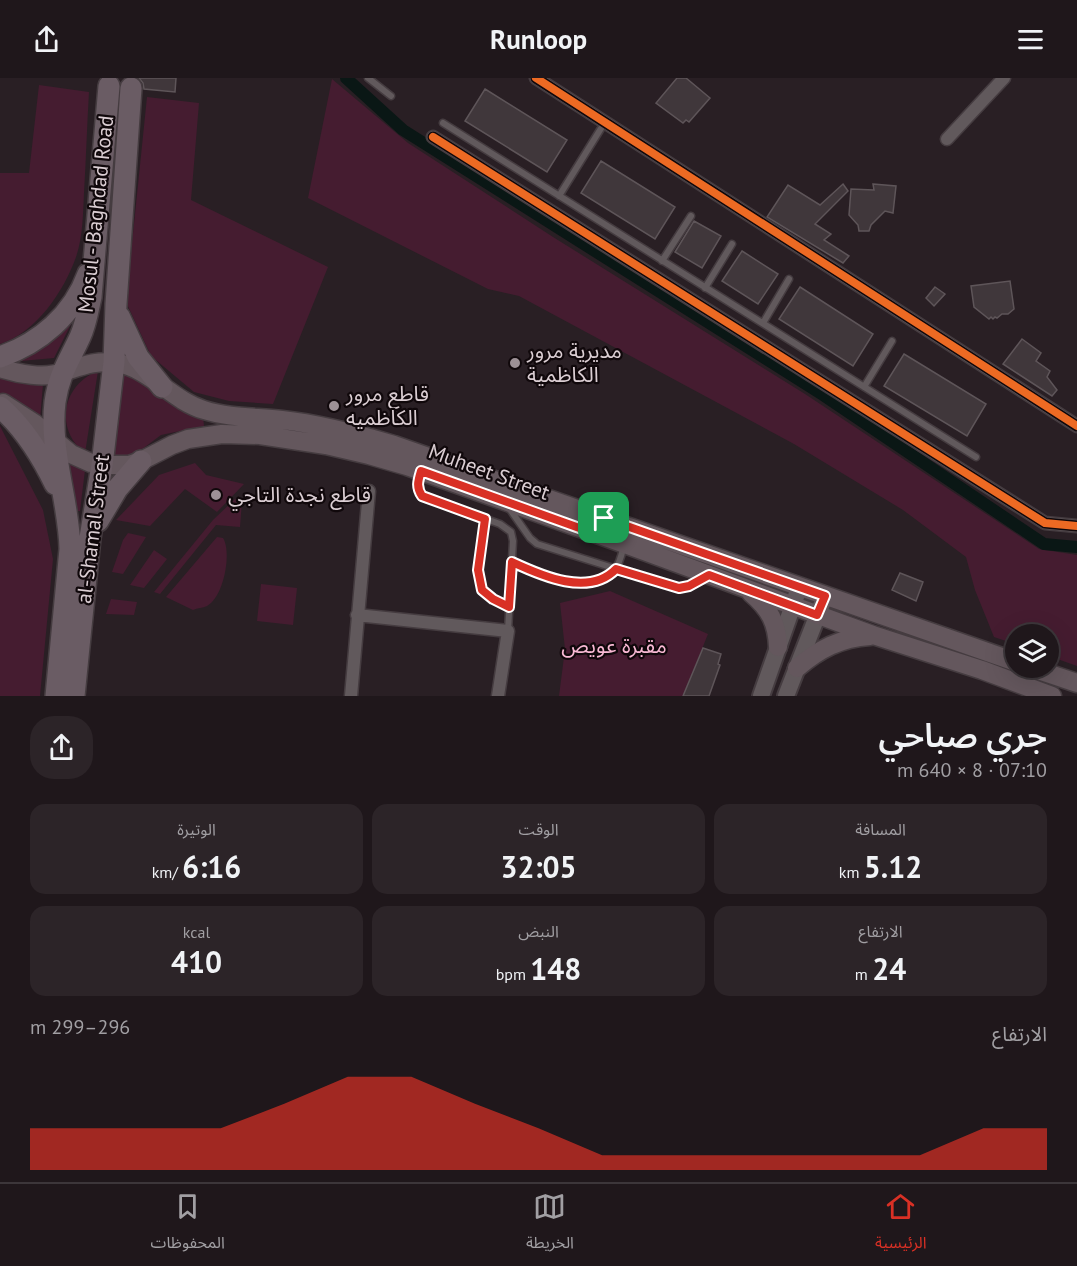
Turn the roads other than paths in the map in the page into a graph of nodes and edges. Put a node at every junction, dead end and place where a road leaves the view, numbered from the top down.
1 (368, 78) edge
2 (536, 78) edge
3 (1004, 78) edge
4 (109, 86) dead end
5 (131, 88) dead end
6 (391, 96) dead end
7 (605, 122) junction
8 (443, 123) dead end
9 (433, 137) dead end
10 (947, 139) dead end
11 (559, 196) junction
12 (691, 216) dead end
13 (95, 238) junction
14 (732, 244) dead end
15 (662, 261) junction
16 (789, 279) dead end
17 (705, 288) junction
18 (116, 304) junction
19 (763, 323) junction
20 (892, 340) dead end
21 (0, 357) edge
22 (114, 363) junction
23 (0, 368) edge
24 (62, 373) junction
25 (162, 387) junction
26 (864, 387) junction
27 (0, 401) edge
28 (0, 407) edge
29 (1077, 426) edge
30 (54, 439) junction
31 (976, 458) dead end
32 (141, 461) junction
33 (102, 465) junction
34 (421, 471) junction
35 (369, 491) dead end
36 (499, 500) junction
37 (64, 510) junction
38 (485, 519) junction
39 (600, 526) junction
40 (1077, 526) edge
41 (622, 537) junction
42 (90, 538) junction
43 (512, 562) junction
44 (616, 569) junction
45 (709, 575) junction
46 (745, 588) junction
47 (799, 588) junction
48 (825, 596) junction
49 (792, 606) junction
50 (509, 607) junction
51 (357, 615) junction
52 (817, 615) junction
53 (508, 631) junction
54 (873, 635) junction
55 (778, 647) junction
56 (1005, 658) edge
57 (796, 668) junction
58 (1059, 677) edge
59 (1077, 683) edge
60 (56, 696) edge
61 (74, 696) edge
62 (351, 696) edge
63 (498, 696) edge
64 (761, 696) edge
65 (786, 696) edge
66 (1052, 696) edge

1 - 6 lane
2 - 7 street
3 - 10 street
4 - 13 highway, Mosul - Baghdad Road
5 - 18 highway, al-Shamal Street
7 - 11 lane
7 - 29 street
8 - 11 lane
9 - 40 street
11 - 15 lane
12 - 15 lane
13 - 21 highway
13 - 24 highway, Mosul - Baghdad Road
14 - 17 lane
15 - 17 lane
16 - 19 lane
17 - 19 lane
18 - 22 highway, al-Shamal Street
18 - 25 highway
19 - 26 lane
20 - 26 lane
22 - 24 main road, Muheet Street
22 - 25 main road, Muheet Street
22 - 33 highway, al-Shamal Street
23 - 24 main road, Muheet Street
24 - 30 highway, al-Shamal Street
25 - 39 main road, Muheet Street
26 - 31 lane
27 - 30 main road
28 - 37 highway
30 - 33 main road
30 - 37 highway, al-Shamal Street
32 - 33 main road, Muheet Street
32 - 34 main road, Muheet Street
32 - 42 highway
33 - 42 highway, al-Shamal Street
34 - 36 main road, Muheet Street
34 - 38 lane
35 - 51 street
36 - 39 main road, Muheet Street
36 - 44 lane
37 - 60 highway, al-Shamal Street
38 - 43 lane
38 - 50 lane
39 - 41 main road, Muheet Street
41 - 44 lane
41 - 45 main road, Muheet Street
41 - 47 main road, Muheet Street
42 - 61 highway, al-Shamal Street
43 - 44 lane
43 - 50 lane
44 - 45 lane
45 - 46 main road, Muheet Street
46 - 49 main road, Muheet Street
46 - 55 main road
47 - 48 main road, Muheet Street
47 - 49 street
48 - 52 street
48 - 56 main road, Muheet Street
49 - 52 main road, Muheet Street
49 - 55 street
50 - 53 lane
51 - 53 street
51 - 62 street
52 - 54 main road, Muheet Street
52 - 57 street
53 - 63 street
54 - 57 main road
54 - 66 main road, Muheet Street
55 - 64 street
57 - 65 street
58 - 59 main road

